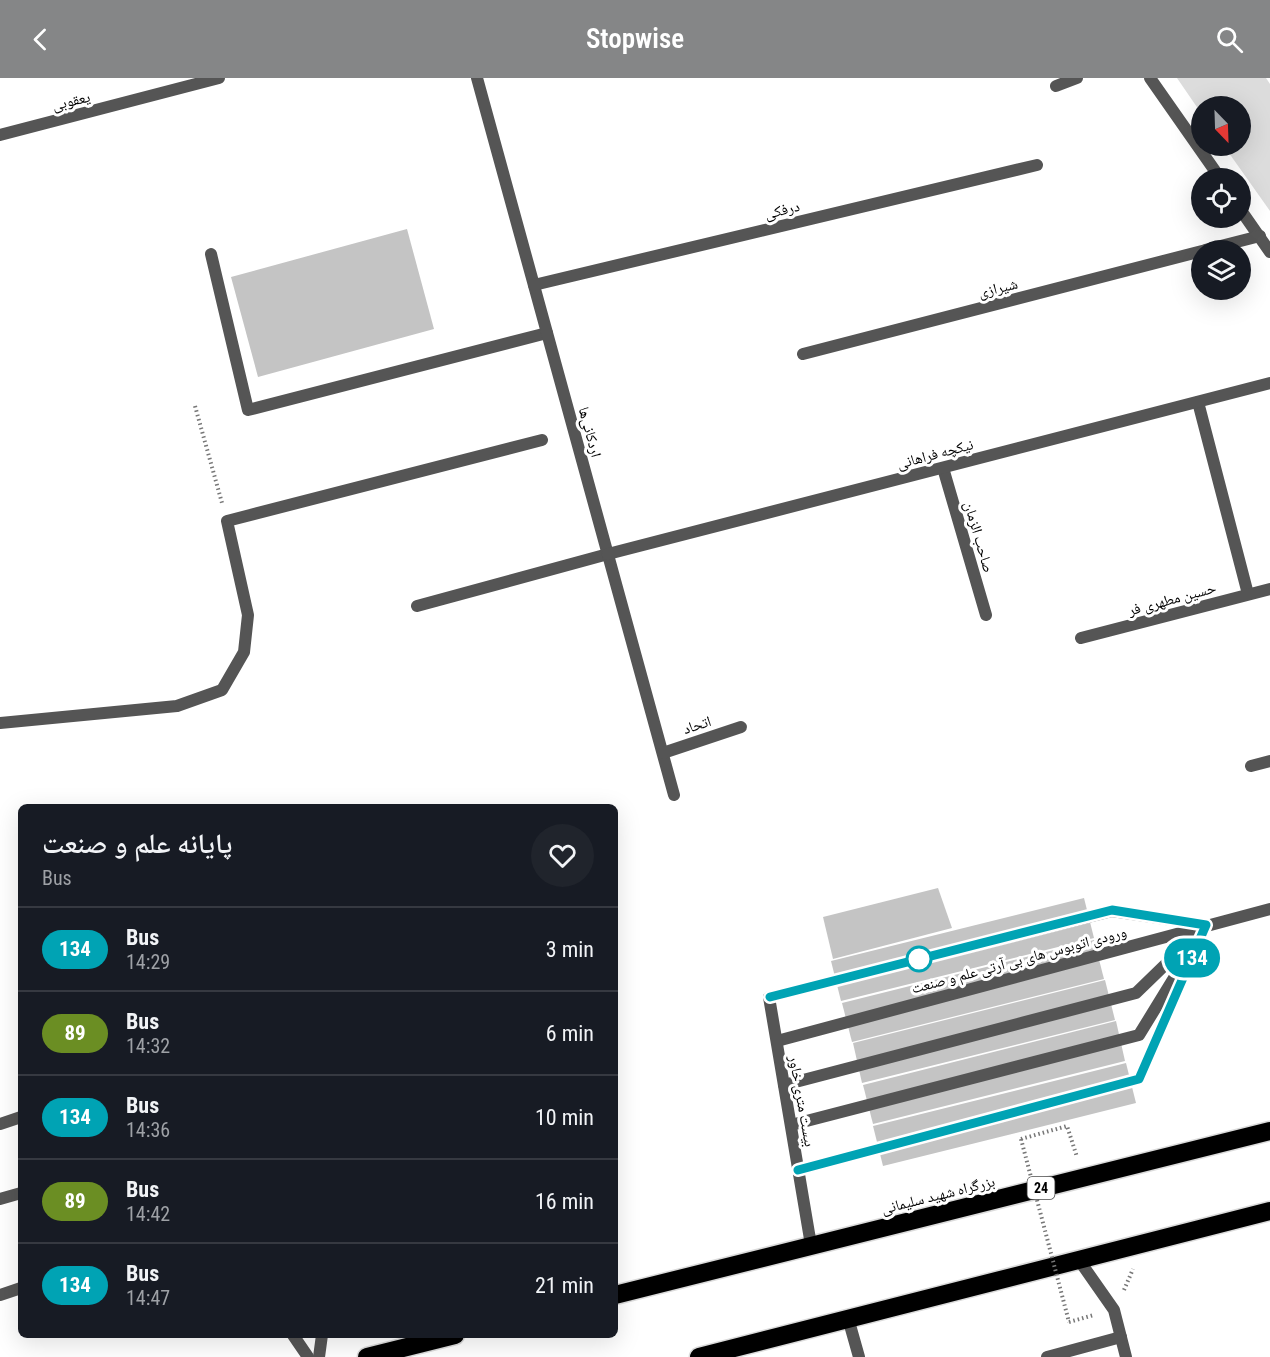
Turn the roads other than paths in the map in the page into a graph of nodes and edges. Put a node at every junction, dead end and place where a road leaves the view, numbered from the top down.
1 (219, 78) edge
2 (477, 78) edge
3 (1077, 78) edge
4 (1150, 78) edge
5 (193, 81) edge
6 (1056, 86) dead end
7 (0, 135) edge
8 (1037, 165) dead end
9 (1213, 168) edge
10 (1251, 224) edge
11 (1260, 236) junction
12 (1245, 240) edge
13 (1270, 252) edge
14 (211, 254) dead end
15 (1191, 254) edge
16 (534, 285) junction
17 (547, 333) junction
18 (803, 354) dead end
19 (1270, 383) edge
20 (1198, 402) junction
21 (542, 440) dead end
22 (943, 468) junction
23 (608, 554) junction
24 (1270, 589) edge
25 (1248, 594) junction
26 (417, 606) dead end
27 (986, 615) dead end
28 (1081, 638) dead end
29 (0, 723) edge
30 (741, 727) dead end
31 (663, 753) junction
32 (1270, 761) edge
33 (1251, 766) dead end
34 (674, 795) dead end
35 (1270, 909) edge
36 (1206, 925) junction
37 (777, 1041) junction
38 (784, 1085) junction
39 (18, 1118) edge
40 (0, 1124) edge
41 (791, 1125) junction
42 (1270, 1131) edge
43 (798, 1170) junction
44 (18, 1194) edge
45 (0, 1199) edge
46 (1270, 1211) edge
47 (812, 1245) junction
48 (1079, 1260) junction
49 (18, 1289) edge
50 (618, 1294) edge
51 (0, 1295) edge
52 (848, 1318) junction
53 (1121, 1337) junction
54 (295, 1338) edge
55 (322, 1338) edge
56 (443, 1338) edge
57 (308, 1357) edge
58 (319, 1357) edge
59 (367, 1357) edge
60 (699, 1357) edge
61 (859, 1357) edge
62 (1047, 1357) edge
63 (1126, 1357) edge

1 - 5 street, یعقوبی
2 - 16 street, اردکانی‌ها
3 - 6 street
4 - 9 street
5 - 7 street, یعقوبی
8 - 16 street, درفکی
10 - 11 street
11 - 12 street, شیرازی
11 - 13 street
14 - 17 street
15 - 18 street, شیرازی
16 - 17 street, اردکانی‌ها
17 - 23 street, اردکانی‌ها
19 - 20 street, نیکچه فراهانی
20 - 22 street, نیکچه فراهانی
20 - 25 street
21 - 29 street
22 - 23 street, نیکچه فراهانی
22 - 27 street, صاحب الزمان
23 - 26 street, نیکچه فراهانی
23 - 31 street, اردکانی‌ها
24 - 25 street, حسین مطهری فر
25 - 28 street, حسین مطهری فر
30 - 31 street, اتحاد
31 - 34 street, اردکانی‌ها
32 - 33 street
35 - 36 street, ورودی اتوبوس های بی آرتی علم و صنعت
36 - 37 street, ورودی اتوبوس های بی آرتی علم و صنعت
36 - 37 street, بیست متری خاور
36 - 38 street
36 - 41 street
36 - 43 street
37 - 38 street, بیست متری خاور
38 - 41 street, بیست متری خاور
39 - 40 street
41 - 43 street, بیست متری خاور
42 - 47 highway, بزرگراه شهید سلیمانی / 24
43 - 47 street, بیست متری خاور
44 - 45 street
46 - 48 highway
47 - 50 highway, بزرگراه شهید سلیمانی / 24
48 - 52 highway
48 - 53 street
49 - 51 street
52 - 60 highway
52 - 61 street
53 - 62 street
53 - 63 street
54 - 57 street
55 - 58 street
56 - 59 highway

